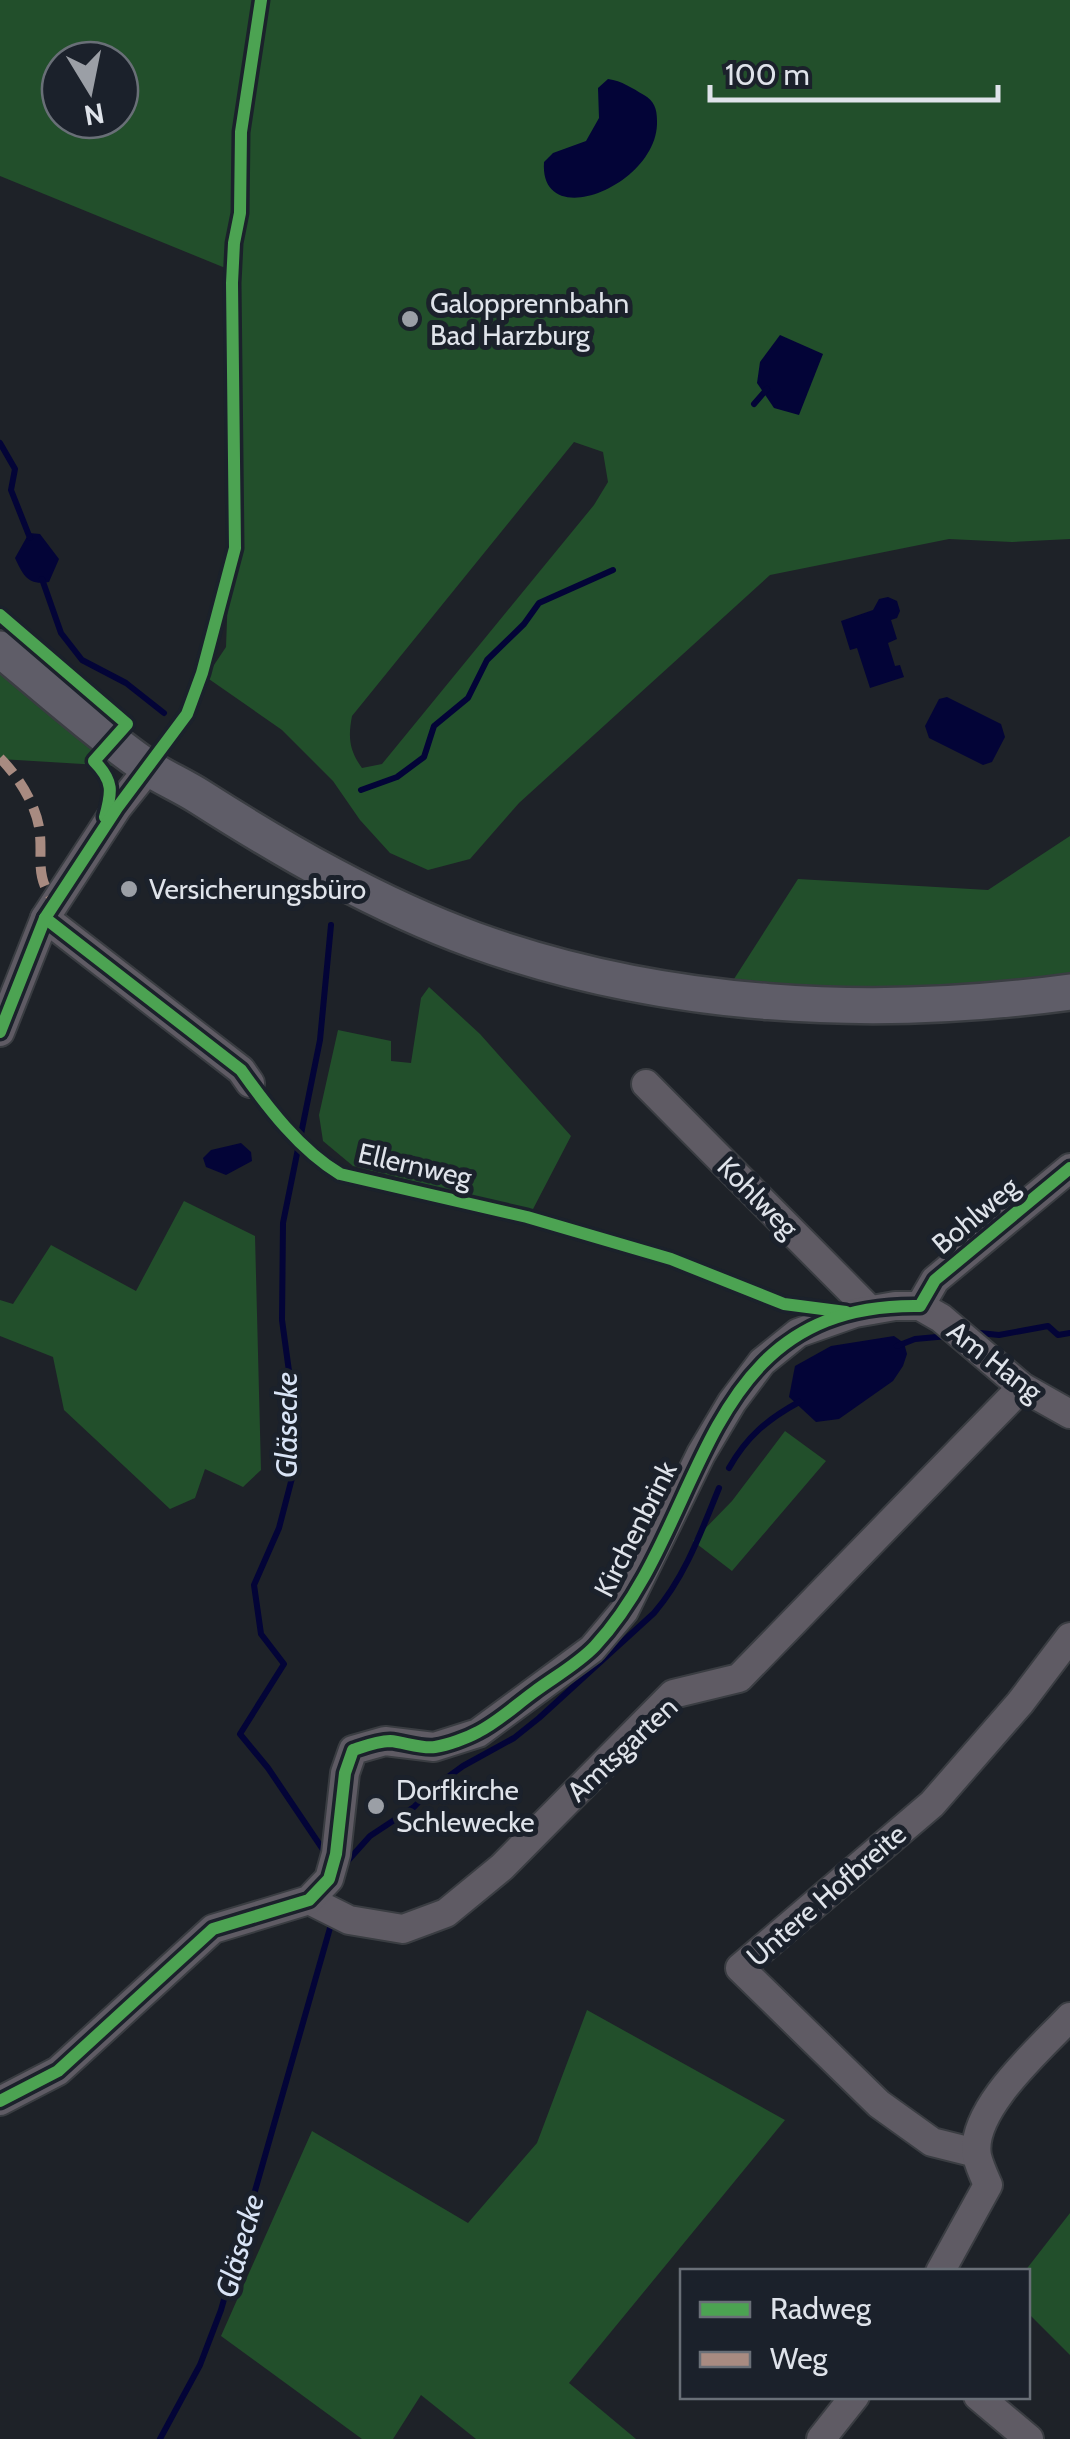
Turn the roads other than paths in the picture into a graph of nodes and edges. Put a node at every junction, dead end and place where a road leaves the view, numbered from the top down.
1 (0, 649) edge
2 (149, 768) junction
3 (44, 918) junction
4 (1070, 992) edge
5 (0, 1032) edge
6 (250, 1082) dead end
7 (646, 1084) dead end
8 (1070, 1168) edge
9 (870, 1310) junction
10 (930, 1312) junction
11 (1022, 1387) junction
12 (1070, 1414) edge
13 (1070, 1638) edge
14 (328, 1910) junction
15 (1070, 2017) edge
16 (0, 2101) edge
17 (976, 2154) junction
18 (942, 2269) edge
19 (853, 2399) edge
20 (982, 2399) edge
21 (821, 2439) edge
22 (1029, 2439) edge

1 - 2 main road
2 - 3 street
2 - 4 main road
3 - 5 street
3 - 6 street
7 - 9 street, Kohlweg
8 - 10 street, Bohlweg
9 - 10 street, Kirchenbrink
9 - 14 street, Kirchenbrink
10 - 11 street, Am Hang
11 - 12 street, Am Hang
11 - 14 street, Amtsgarten
13 - 17 street, Untere Hofbreite
14 - 16 street, Kirchenbrink
15 - 17 street
17 - 18 street
19 - 21 street
20 - 22 street

